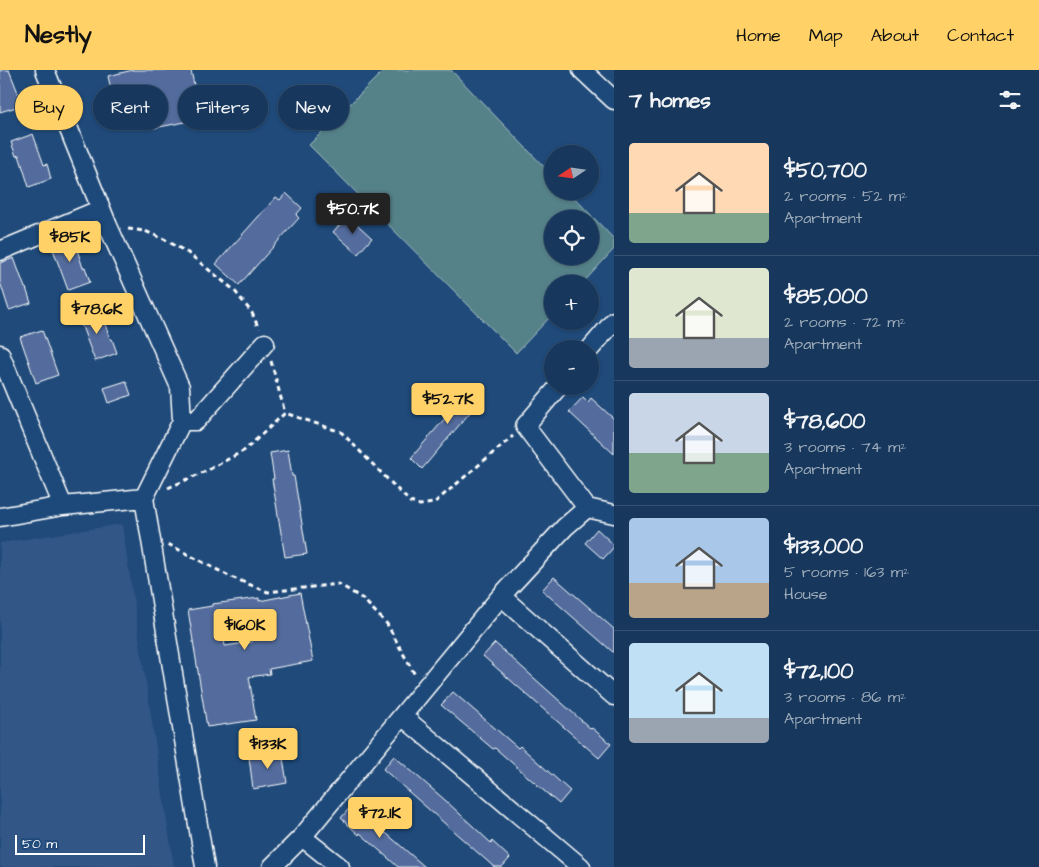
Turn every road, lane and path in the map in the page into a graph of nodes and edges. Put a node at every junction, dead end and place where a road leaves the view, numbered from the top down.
1 (45, 70) edge
2 (582, 70) edge
3 (614, 100) edge
4 (101, 209) junction
5 (108, 226) junction
6 (0, 251) edge
7 (614, 321) edge
8 (598, 340) edge
9 (266, 343) junction
10 (0, 354) edge
11 (551, 395) edge
12 (285, 413) junction
13 (182, 421) junction
14 (525, 426) junction
15 (144, 498) junction
16 (62, 506) junction
17 (588, 508) junction
18 (614, 514) edge
19 (0, 516) edge
20 (151, 539) junction
21 (501, 596) junction
22 (423, 691) junction
23 (614, 696) edge
24 (402, 716) junction
25 (302, 837) junction
26 (205, 867) edge
27 (272, 867) edge
28 (340, 867) edge
29 (581, 867) edge

1 - 4 street
2 - 3 street
4 - 5 street
4 - 6 street
5 - 9 path
5 - 13 street
7 - 8 street
9 - 12 path
9 - 13 street
10 - 16 street
11 - 14 street
12 - 14 path
12 - 15 path
13 - 15 street
14 - 17 street
15 - 16 street
15 - 20 street
16 - 19 street
17 - 18 street
17 - 21 street
20 - 22 path
20 - 26 street
21 - 22 street
21 - 23 street
22 - 24 street
24 - 25 street
24 - 29 street
25 - 27 street
25 - 28 street

